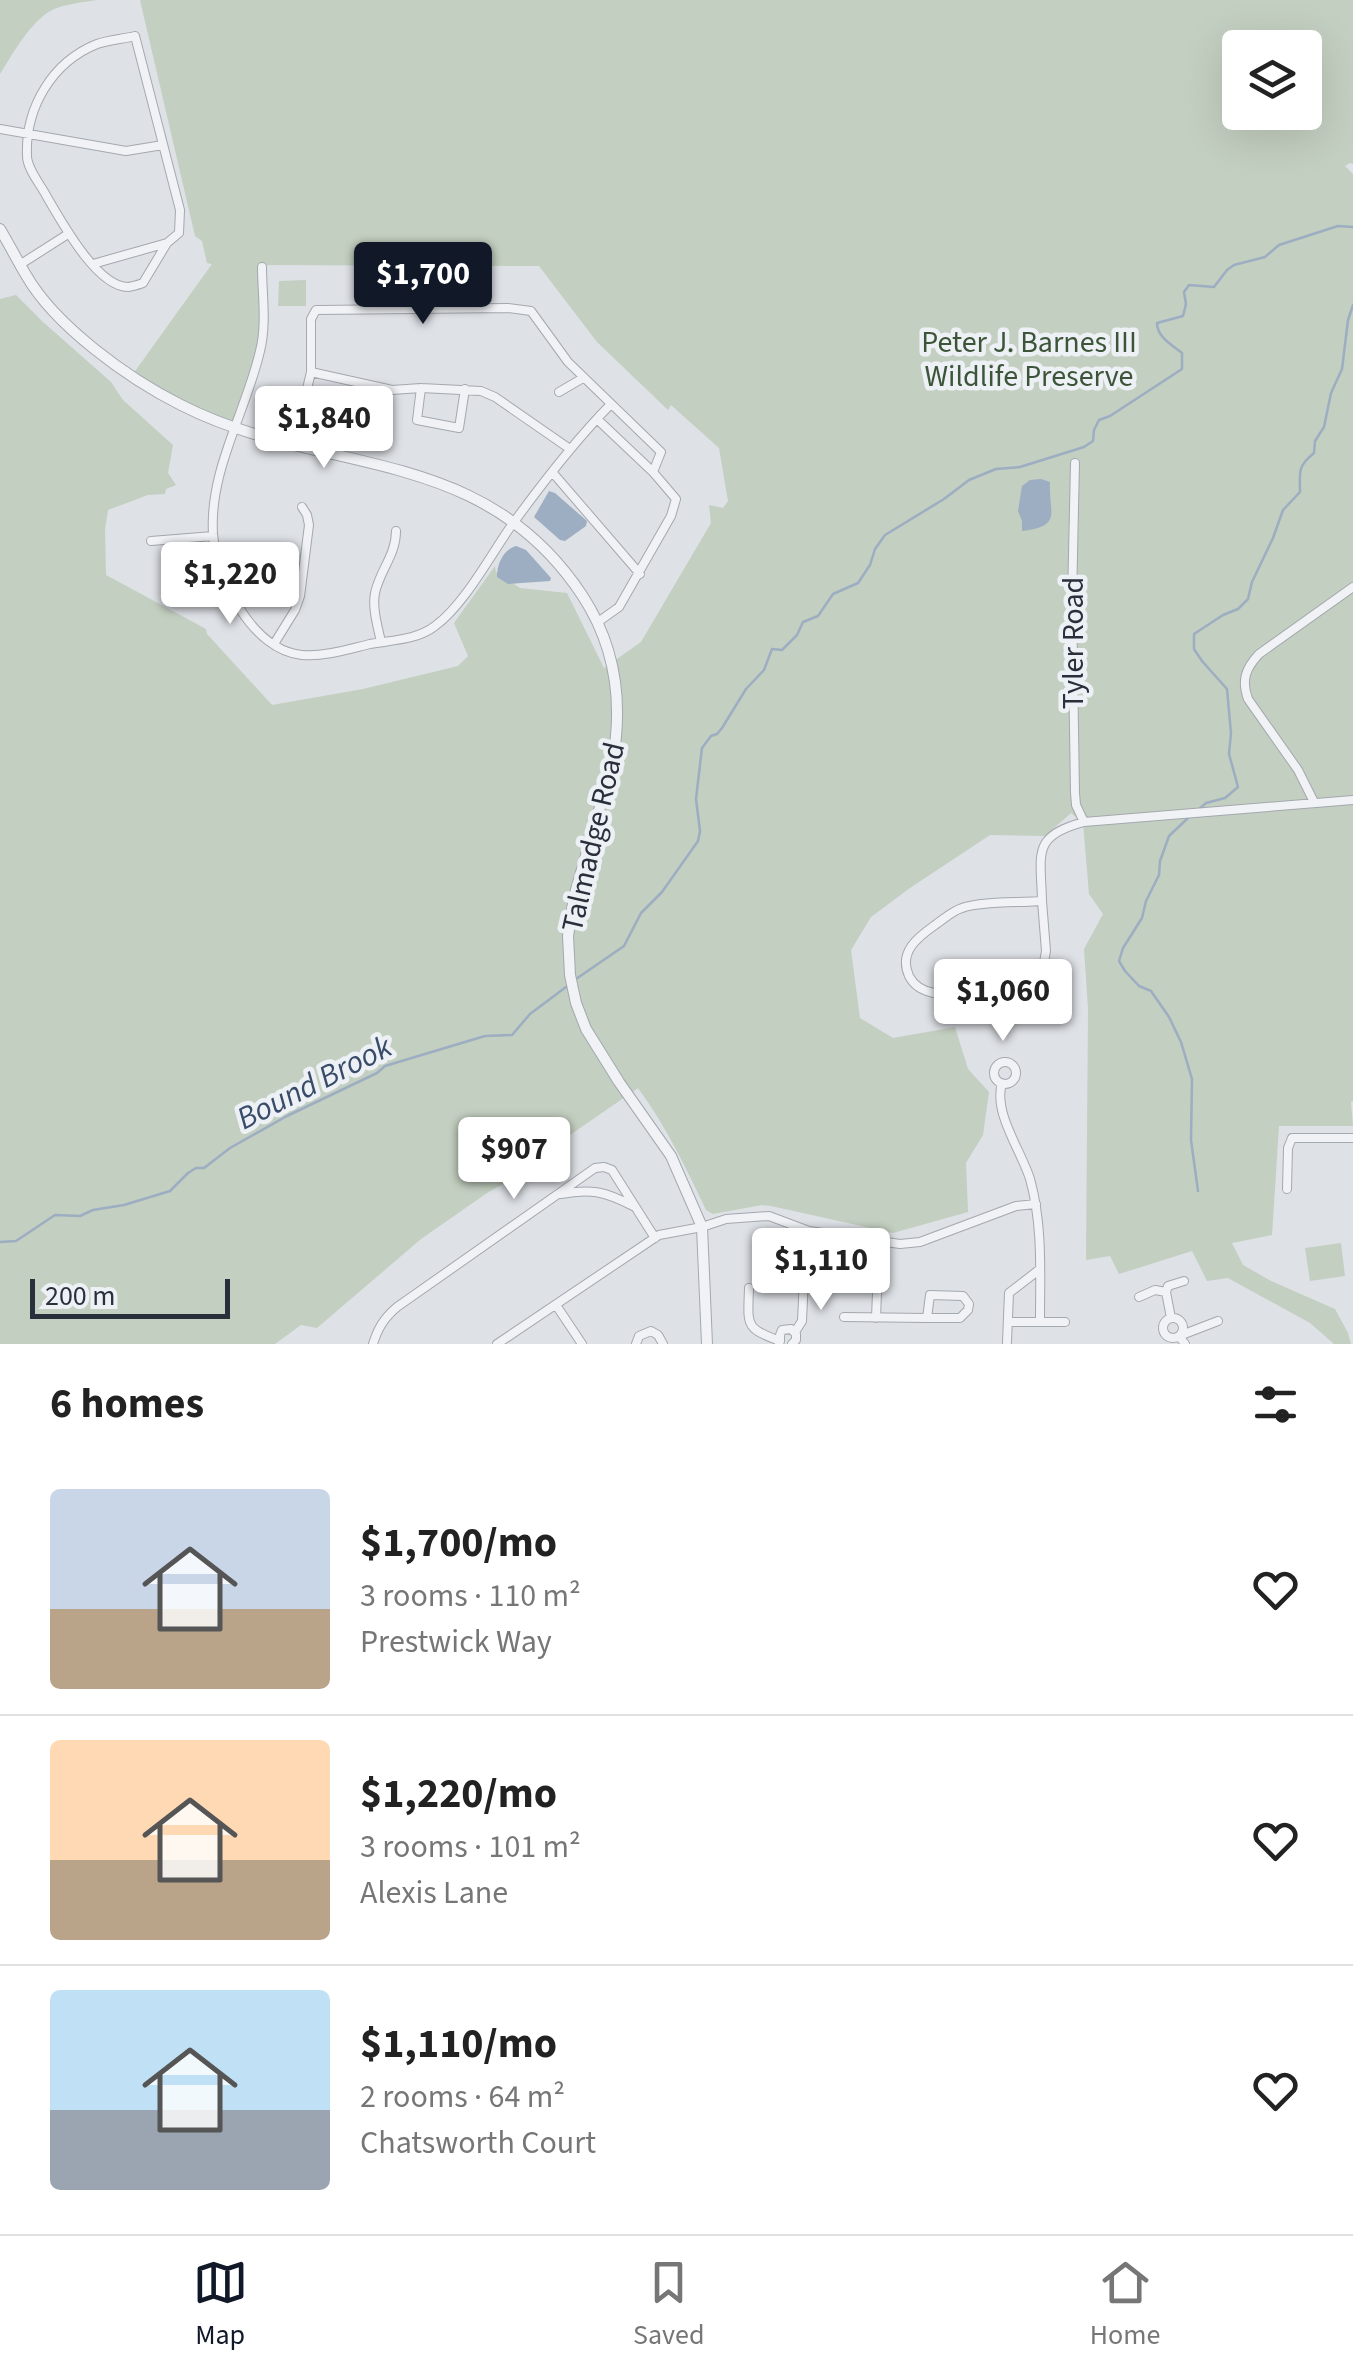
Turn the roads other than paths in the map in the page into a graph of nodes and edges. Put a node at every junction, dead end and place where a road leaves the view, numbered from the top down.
1 (0, 129) edge
2 (29, 133) junction
3 (163, 145) junction
4 (0, 229) edge
5 (68, 234) junction
6 (167, 243) junction
7 (21, 264) junction
8 (93, 264) junction
9 (262, 267) dead end
10 (311, 372) junction
11 (583, 378) junction
12 (379, 387) junction
13 (421, 388) junction
14 (464, 389) junction
15 (559, 392) dead end
16 (610, 405) junction
17 (597, 419) junction
18 (236, 428) junction
19 (294, 444) junction
20 (366, 446) dead end
21 (570, 449) junction
22 (1074, 463) dead end
23 (654, 472) junction
24 (553, 473) junction
25 (302, 508) dead end
26 (514, 523) junction
27 (396, 531) dead end
28 (214, 536) junction
29 (151, 541) dead end
30 (640, 574) junction
31 (1353, 587) edge
32 (598, 622) junction
33 (380, 642) junction
34 (274, 644) junction
35 (1353, 800) edge
36 (1314, 802) junction
37 (1084, 822) junction
38 (1042, 901) junction
39 (1002, 1083) dead end
40 (1353, 1138) edge
41 (1287, 1189) dead end
42 (556, 1195) junction
43 (1036, 1204) junction
44 (636, 1206) junction
45 (702, 1227) junction
46 (655, 1238) junction
47 (879, 1242) junction
48 (1040, 1269) junction
49 (804, 1278) dead end
50 (1184, 1281) dead end
51 (750, 1288) dead end
52 (1166, 1292) junction
53 (1139, 1297) dead end
54 (556, 1305) junction
55 (844, 1317) dead end
56 (876, 1318) junction
57 (927, 1318) junction
58 (1170, 1318) junction
59 (1040, 1321) junction
60 (1218, 1321) dead end
61 (1008, 1322) junction
62 (1065, 1322) dead end
63 (795, 1332) junction
64 (1182, 1340) edge
65 (1007, 1342) edge
66 (781, 1343) edge
67 (373, 1344) edge
68 (497, 1344) edge
69 (582, 1344) edge
70 (636, 1344) edge
71 (662, 1344) edge
72 (707, 1344) edge
73 (792, 1344) edge

1 - 2 street
2 - 3 street
2 - 3 street
2 - 5 street
3 - 6 street
4 - 7 street, Talmadge Road
5 - 7 street
5 - 8 street
6 - 8 street
6 - 8 street
7 - 18 street, Talmadge Road
9 - 18 street
10 - 11 street
10 - 12 street
10 - 19 street
11 - 15 street
11 - 16 street
12 - 13 street
12 - 20 street
13 - 14 street
13 - 14 street
14 - 21 street
16 - 17 street
16 - 23 street
17 - 21 street
17 - 23 street
18 - 19 street, Talmadge Road
18 - 28 street
19 - 26 street, Talmadge Road
21 - 24 street
22 - 37 street, Tyler Road
23 - 30 street
24 - 26 street
24 - 30 street
25 - 34 street
26 - 32 street, Talmadge Road
26 - 33 street
27 - 33 street
28 - 29 street
28 - 34 street
30 - 32 street
31 - 36 street
32 - 45 street, Talmadge Road
33 - 34 street
35 - 36 street
36 - 37 street
37 - 38 street
38 - 38 street
39 - 43 street
40 - 41 street
42 - 44 street
42 - 44 street
42 - 67 street
43 - 47 street
43 - 48 street
44 - 46 street
45 - 46 street
45 - 47 street
45 - 72 street, Talmadge Road
46 - 54 street
47 - 56 street
48 - 59 street
48 - 61 street
49 - 63 street
50 - 52 street
51 - 66 street
52 - 53 street
52 - 58 street
54 - 68 street
54 - 69 street
55 - 56 street
56 - 57 street
57 - 57 street
58 - 64 street
58 - 64 street
59 - 61 street
59 - 62 street
60 - 64 street
61 - 65 street
63 - 66 street
63 - 73 street
70 - 71 street

